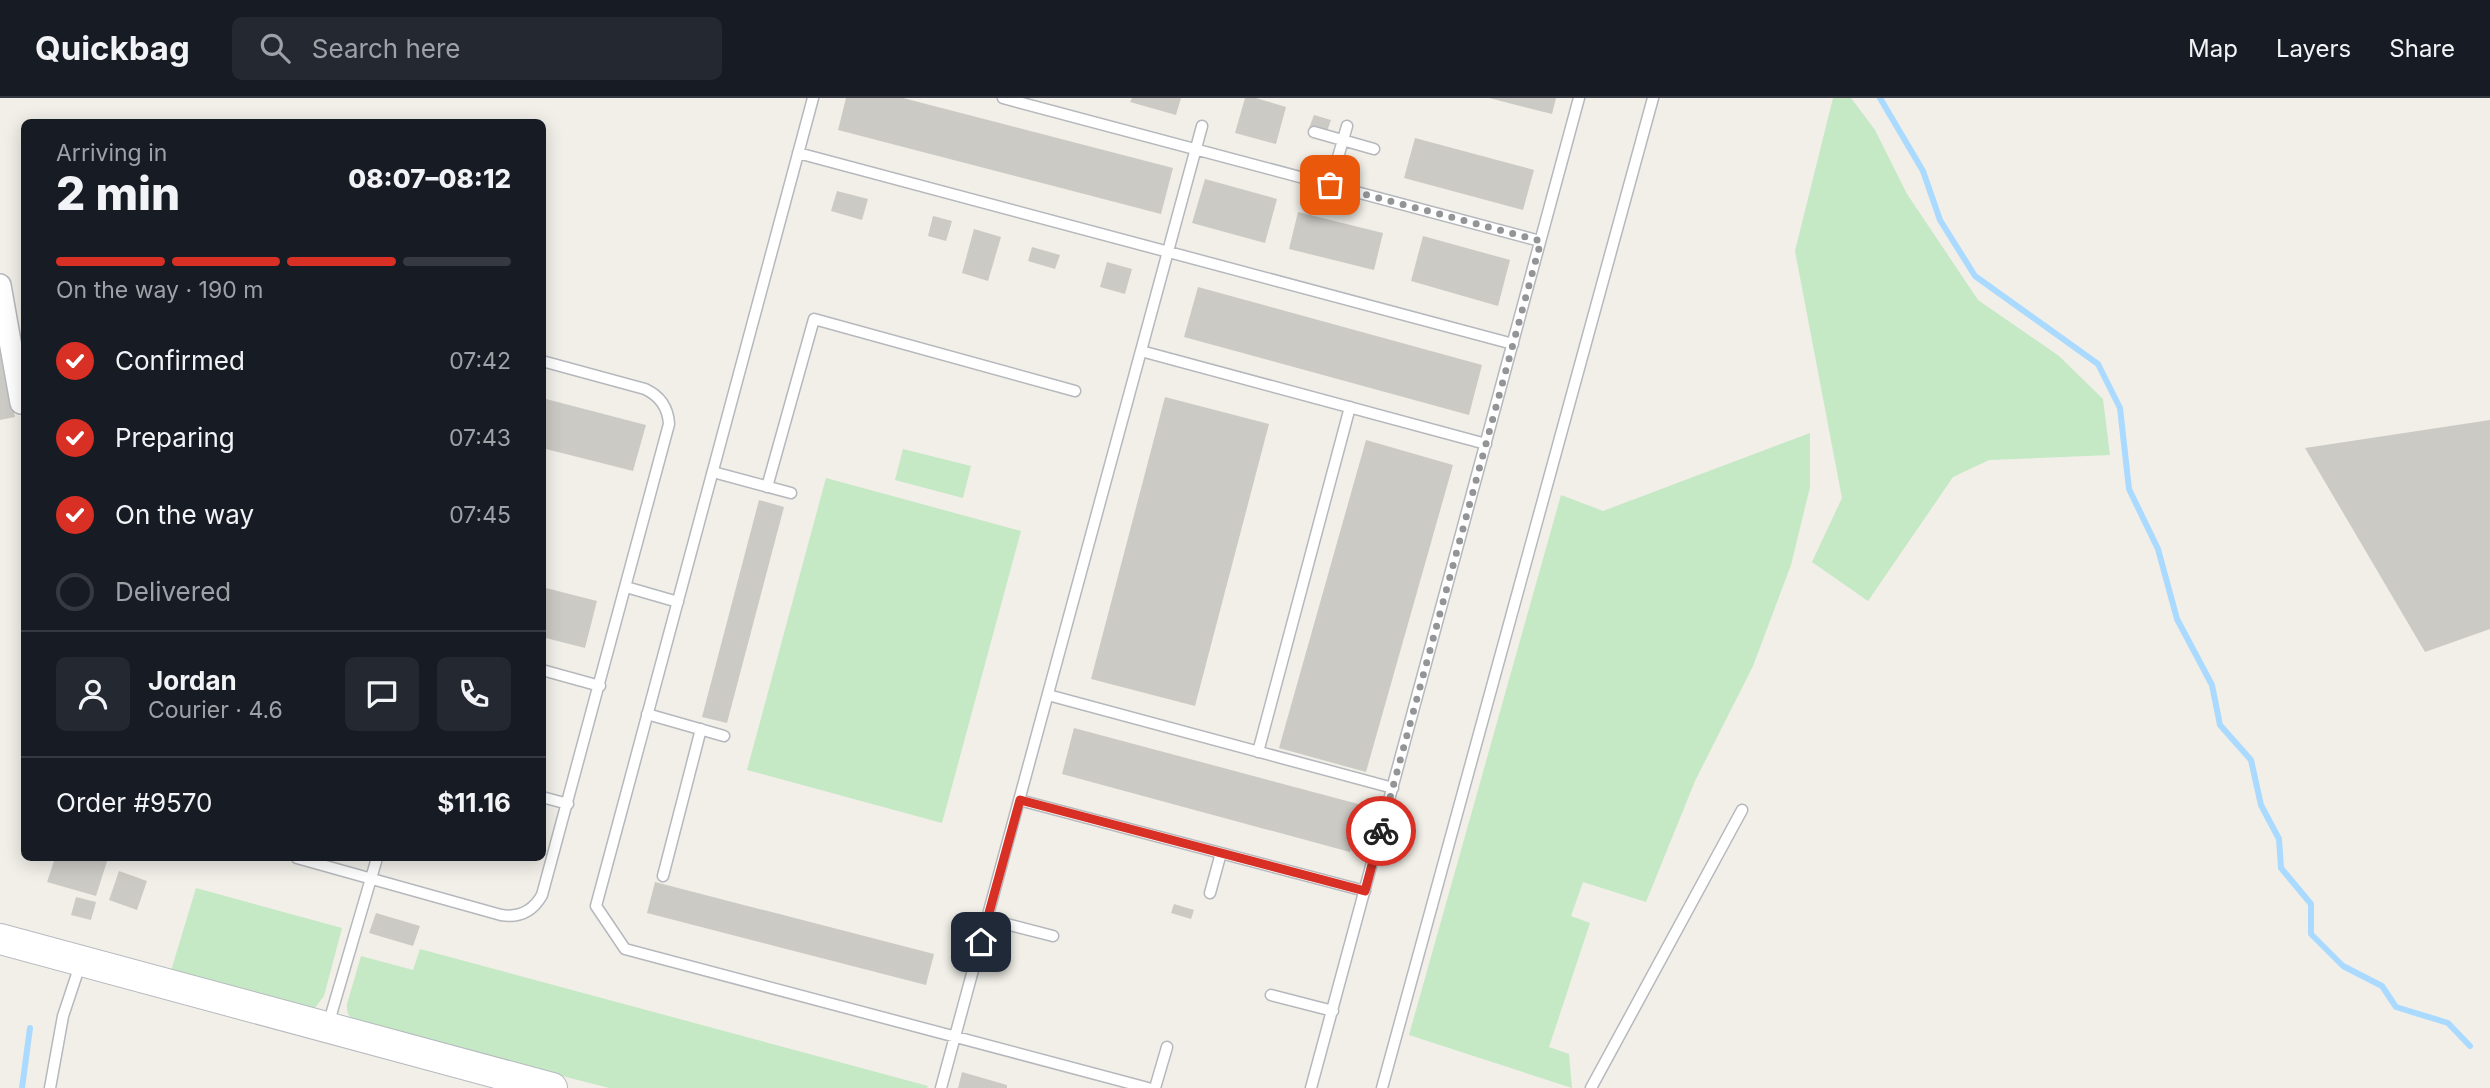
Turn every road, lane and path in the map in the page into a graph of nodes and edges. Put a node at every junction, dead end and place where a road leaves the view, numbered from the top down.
1 (813, 98) edge
2 (1003, 98) edge
3 (1579, 98) edge
4 (1653, 98) edge
5 (1202, 126) dead end
6 (1347, 126) dead end
7 (1314, 132) dead end
8 (1343, 140) junction
9 (1196, 149) junction
10 (1374, 149) dead end
11 (798, 153) junction
12 (1330, 185) junction
13 (1541, 241) junction
14 (1168, 252) junction
15 (0, 285) edge
16 (1513, 344) junction
17 (1141, 351) junction
18 (546, 362) edge
19 (1075, 391) dead end
20 (21, 403) dead end
21 (1350, 407) junction
22 (1486, 444) junction
23 (713, 472) junction
24 (767, 487) junction
25 (791, 493) dead end
26 (626, 587) junction
27 (678, 602) junction
28 (546, 671) edge
29 (600, 686) junction
30 (1048, 695) junction
31 (647, 714) junction
32 (701, 729) junction
33 (723, 736) dead end
34 (1258, 751) junction
35 (1393, 788) junction
36 (546, 798) edge
37 (1020, 800) junction
38 (568, 804) junction
39 (1742, 810) dead end
40 (1221, 853) junction
41 (308, 861) edge
42 (376, 861) edge
43 (663, 876) dead end
44 (370, 878) junction
45 (1365, 891) junction
46 (1210, 893) dead end
47 (987, 919) junction
48 (1053, 936) dead end
49 (0, 939) edge
50 (82, 960) junction
51 (1271, 995) dead end
52 (1332, 1011) junction
53 (328, 1028) junction
54 (955, 1037) junction
55 (1167, 1046) dead end
56 (50, 1088) edge
57 (552, 1088) edge
58 (941, 1088) edge
59 (1147, 1088) edge
60 (1155, 1088) edge
61 (1311, 1088) edge
62 (1382, 1088) edge
63 (1591, 1088) edge

1 - 11 lane
2 - 9 lane
3 - 13 lane
4 - 62 lane
5 - 9 lane
6 - 8 lane
7 - 8 lane
8 - 10 lane
8 - 12 lane
9 - 12 lane
9 - 14 lane
11 - 14 lane
11 - 23 lane
12 - 13 lane
13 - 16 lane
14 - 16 lane
14 - 17 lane
15 - 20 street
16 - 22 lane
17 - 21 lane
17 - 30 lane
18 - 26 lane
19 - 24 lane
21 - 22 lane
21 - 34 lane
22 - 35 lane
23 - 24 lane
23 - 27 lane
24 - 25 lane
26 - 27 lane
26 - 29 lane
27 - 31 lane
28 - 29 lane
29 - 38 lane
30 - 34 lane
30 - 37 lane
31 - 32 lane
31 - 54 lane
32 - 33 lane
32 - 43 lane
34 - 35 lane
35 - 45 lane
36 - 38 lane
37 - 40 lane
37 - 47 lane
38 - 44 lane
39 - 63 lane
40 - 45 lane
40 - 46 lane
41 - 44 lane
42 - 44 lane
44 - 53 lane
45 - 52 lane
47 - 48 lane
47 - 54 lane
49 - 50 main road
50 - 53 main road
50 - 56 lane
51 - 52 lane
52 - 61 lane
53 - 57 main road
54 - 58 lane
54 - 59 lane
55 - 60 lane

